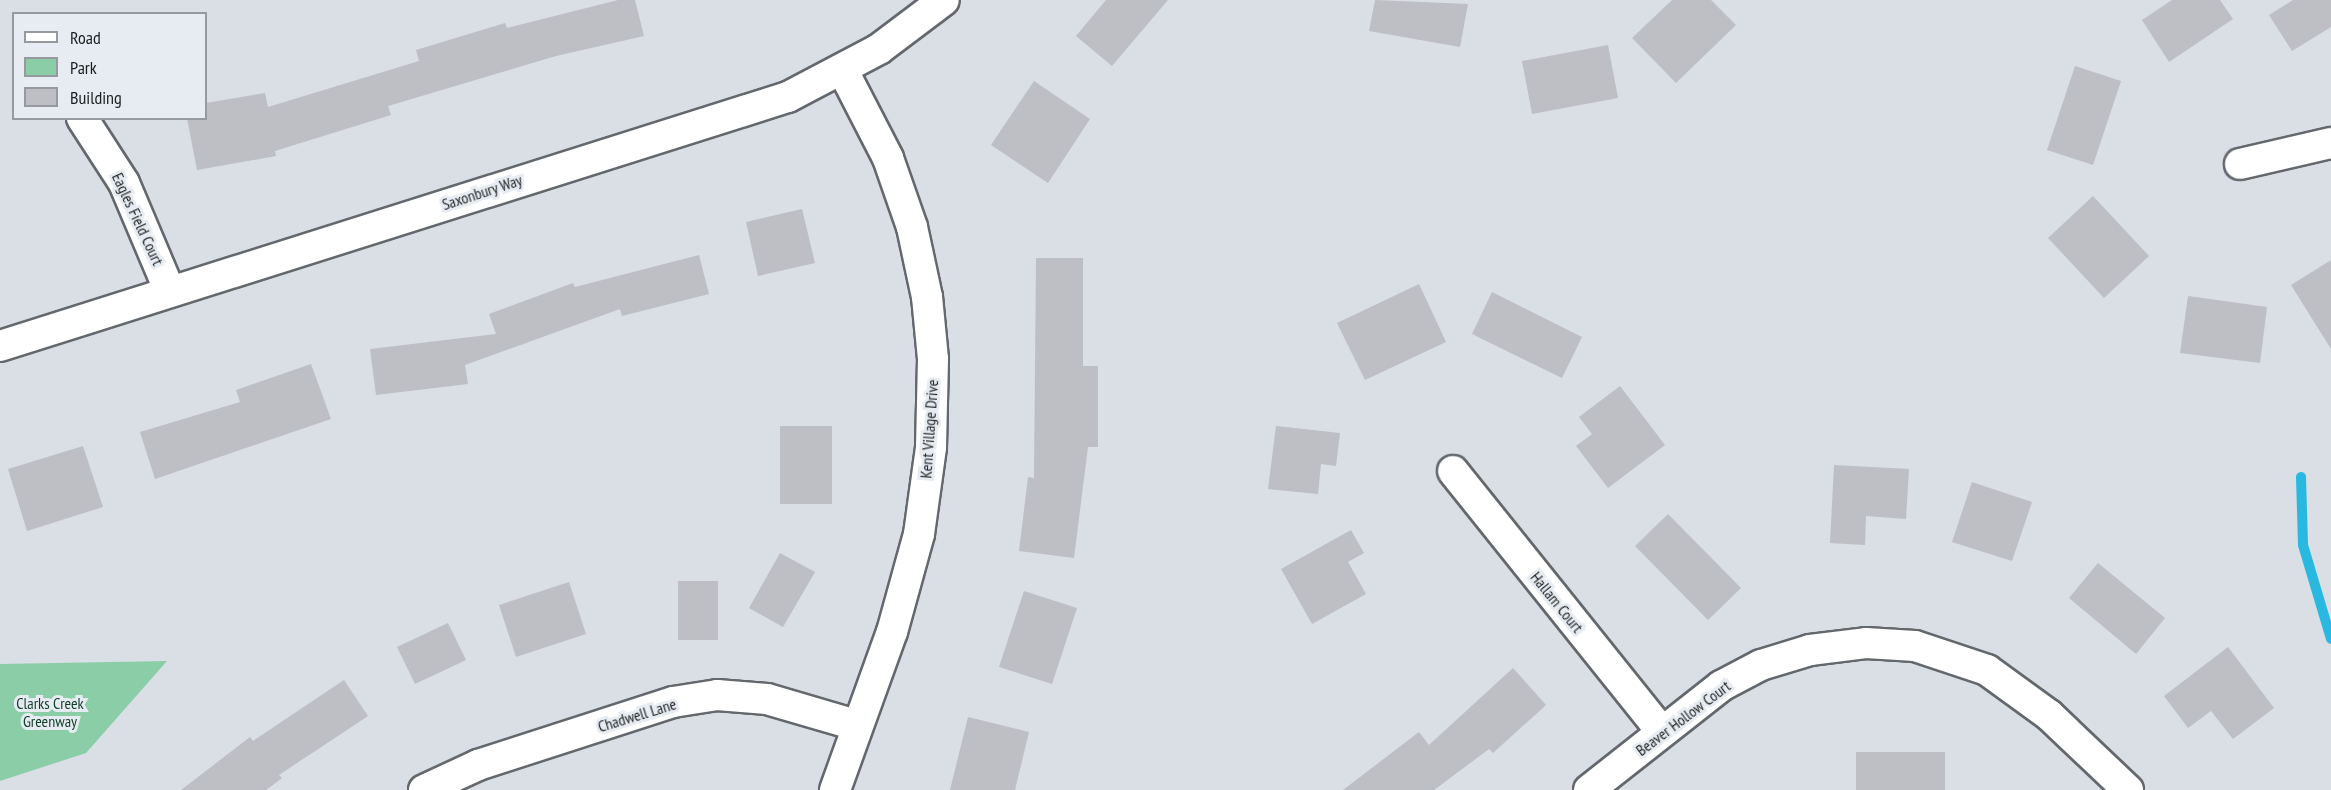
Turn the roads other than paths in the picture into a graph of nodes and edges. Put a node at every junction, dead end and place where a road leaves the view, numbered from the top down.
1 (944, 0) edge
2 (843, 71) junction
3 (83, 120) edge
4 (2331, 142) edge
5 (2240, 164) dead end
6 (170, 292) junction
7 (0, 346) edge
8 (1453, 471) dead end
9 (856, 725) junction
10 (1662, 732) junction
11 (424, 790) edge
12 (835, 790) edge
13 (1589, 790) edge
14 (2128, 790) edge

1 - 2 street, Saxonbury Way
2 - 6 street, Saxonbury Way
2 - 9 street, Kent Village Drive
3 - 6 street, Eagles Field Court
4 - 5 street
6 - 7 street, Saxonbury Way
8 - 10 street, Hallam Court
9 - 11 street, Chadwell Lane
9 - 12 street, Kent Village Drive
10 - 13 street, Beaver Hollow Court
10 - 14 street, Beaver Hollow Court

